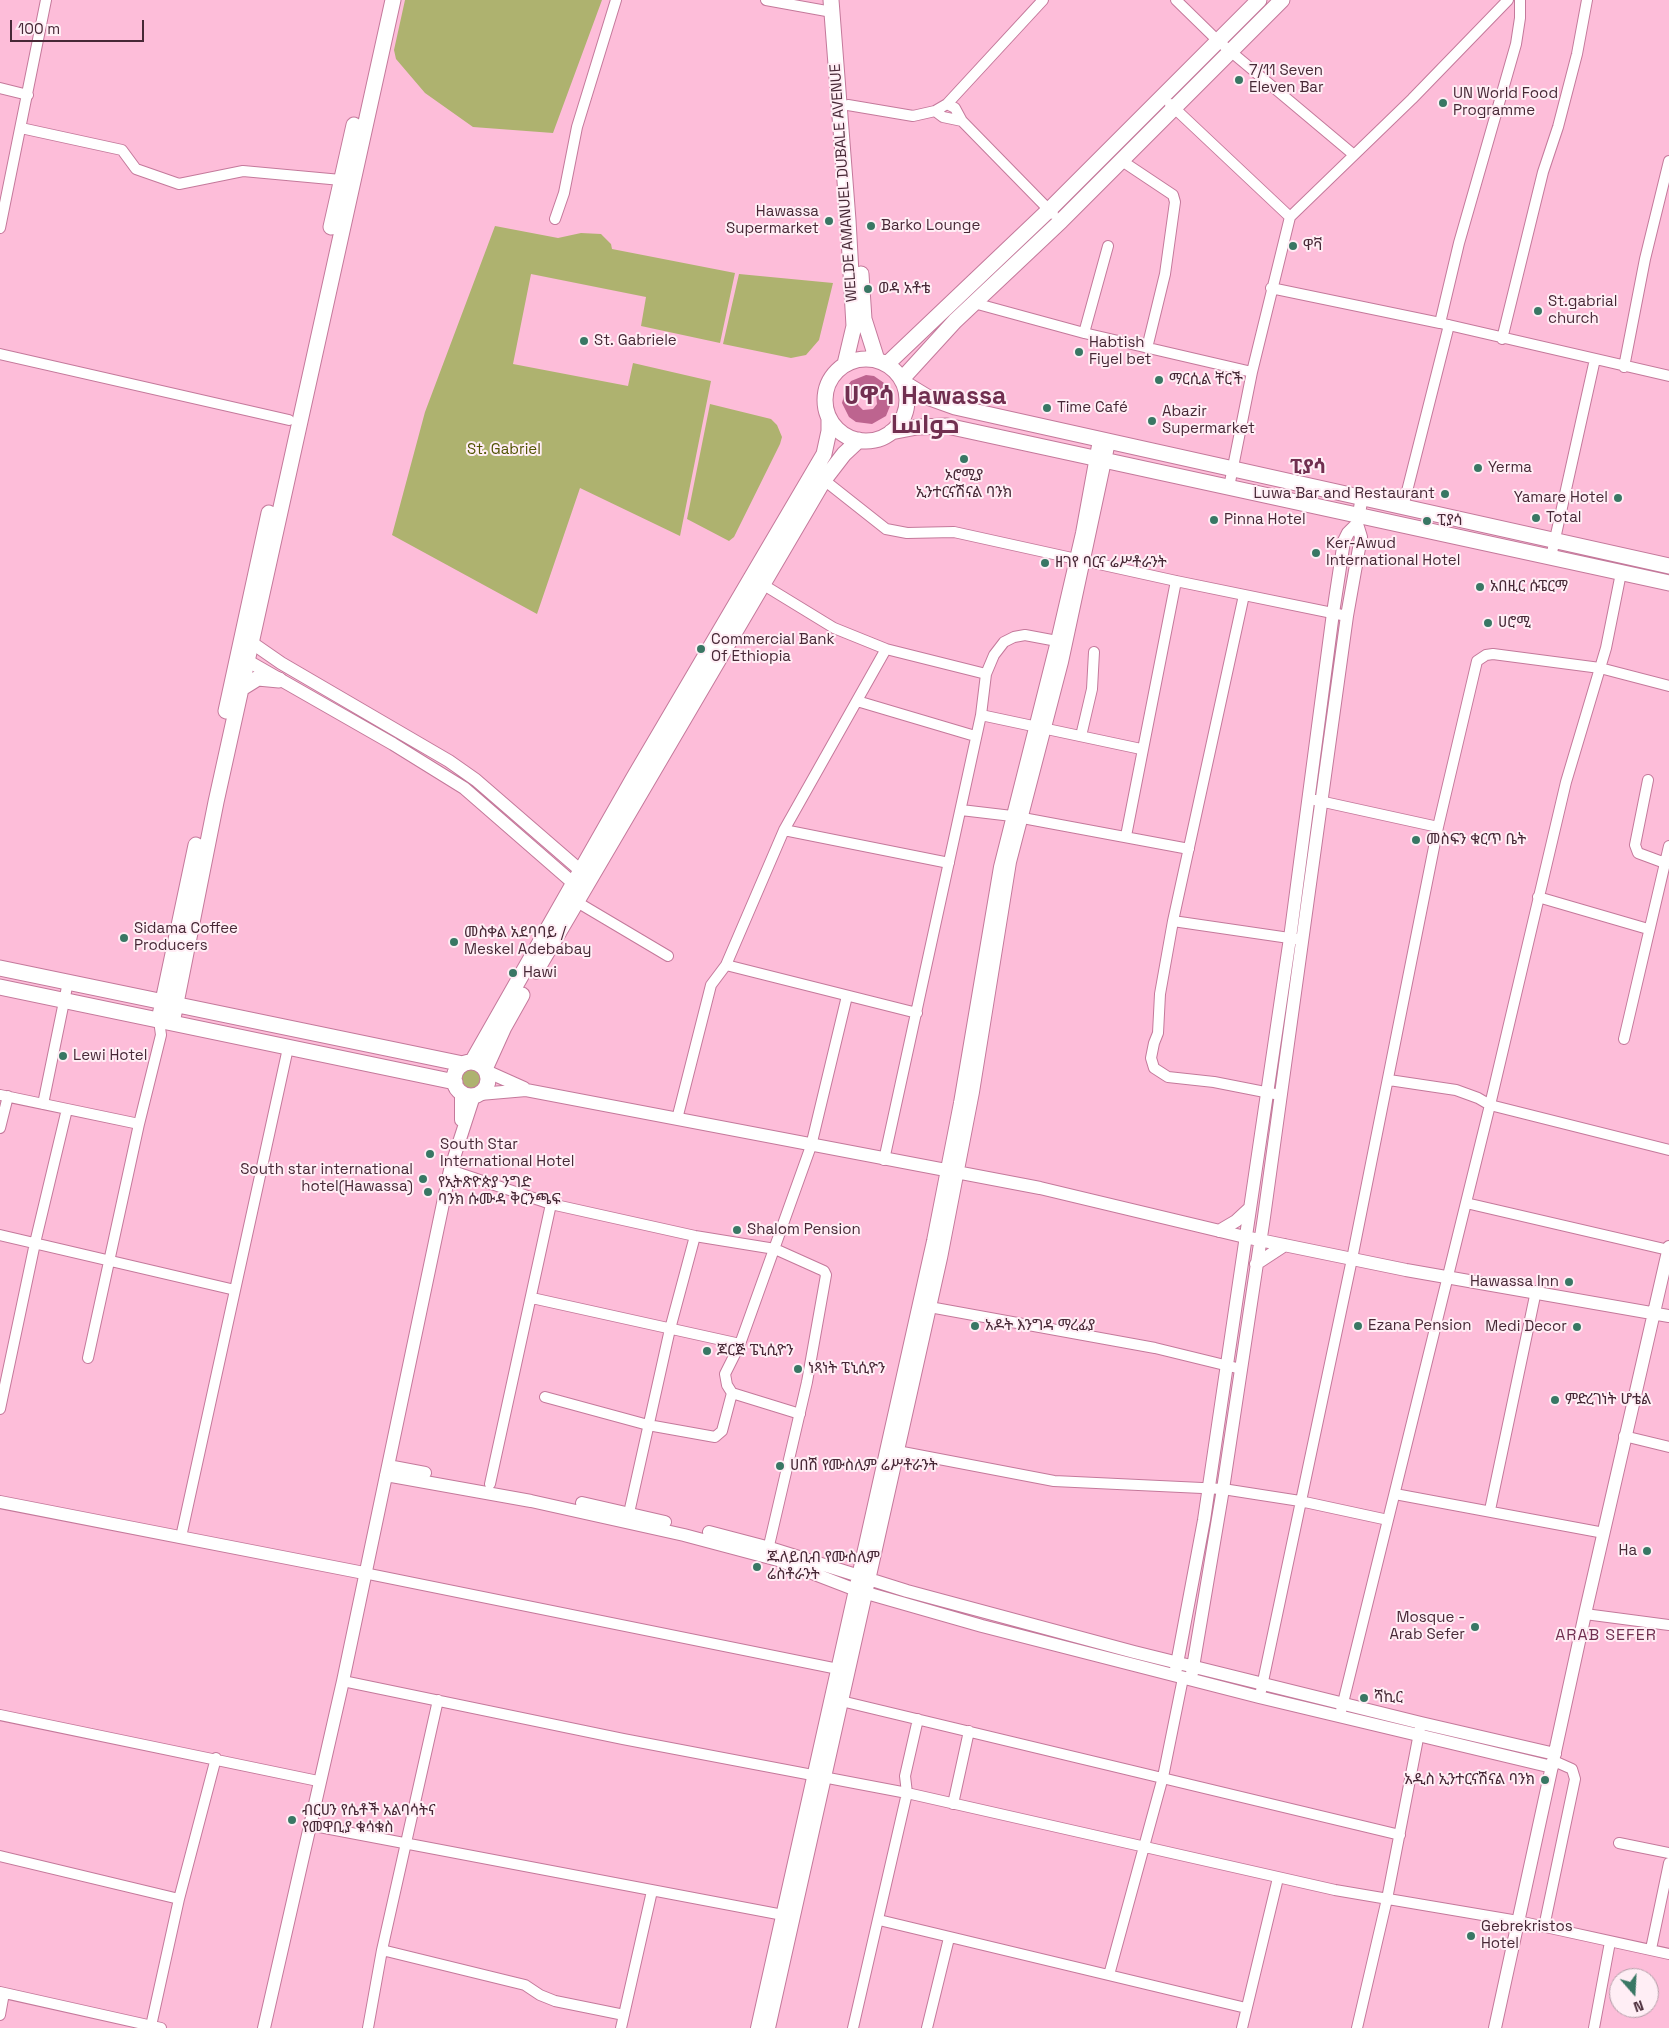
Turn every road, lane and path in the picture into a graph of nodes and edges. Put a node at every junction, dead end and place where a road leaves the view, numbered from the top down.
1 (46, 0) edge
2 (382, 0) edge
3 (393, 0) edge
4 (616, 0) edge
5 (766, 0) edge
6 (1043, 0) edge
7 (1176, 0) edge
8 (1259, 0) edge
9 (1282, 0) edge
10 (1508, 0) edge
11 (1520, 0) edge
12 (1587, 0) edge
13 (834, 4) edge
14 (1218, 40) junction
15 (1230, 51) junction
16 (0, 88) edge
17 (28, 95) junction
18 (1162, 96) junction
19 (947, 104) junction
20 (848, 105) junction
21 (1175, 108) junction
22 (935, 112) junction
23 (962, 121) junction
24 (21, 128) junction
25 (1354, 155) junction
26 (1122, 160) junction
27 (1669, 162) edge
28 (341, 180) junction
29 (1049, 210) junction
30 (1290, 217) junction
31 (555, 219) dead end
32 (1061, 221) junction
33 (0, 228) edge
34 (1108, 246) dead end
35 (1271, 288) junction
36 (974, 303) junction
37 (1444, 324) junction
38 (1084, 333) junction
39 (1502, 339) junction
40 (1147, 348) junction
41 (0, 354) edge
42 (922, 357) junction
43 (1595, 359) junction
44 (882, 362) junction
45 (845, 364) junction
46 (1624, 367) junction
47 (1252, 372) junction
48 (1669, 376) edge
49 (903, 382) junction
50 (927, 397) junction
51 (829, 419) junction
52 (289, 420) junction
53 (891, 432) junction
54 (859, 440) junction
55 (1104, 441) junction
56 (1101, 458) junction
57 (1232, 469) junction
58 (824, 480) junction
59 (1229, 487) junction
60 (1362, 497) junction
61 (1403, 507) junction
62 (1358, 519) junction
63 (1555, 541) junction
64 (1551, 557) junction
65 (1080, 560) junction
66 (1669, 566) edge
67 (1621, 573) junction
68 (1176, 581) junction
69 (1669, 583) edge
70 (762, 584) junction
71 (1244, 595) junction
72 (1332, 613) junction
73 (1347, 616) junction
74 (248, 639) junction
75 (1058, 641) junction
76 (886, 650) junction
77 (1094, 652) dead end
78 (243, 658) junction
79 (1600, 668) junction
80 (986, 674) junction
81 (280, 680) junction
82 (1669, 686) edge
83 (242, 688) junction
84 (857, 701) junction
85 (981, 715) junction
86 (1040, 727) junction
87 (975, 736) junction
88 (1081, 736) junction
89 (1141, 749) junction
90 (1648, 780) dead end
91 (1308, 799) junction
92 (1322, 801) junction
93 (961, 810) junction
94 (1017, 817) junction
95 (1438, 827) junction
96 (784, 830) junction
97 (1126, 836) junction
98 (1669, 846) edge
99 (1189, 849) junction
100 (949, 863) junction
101 (1665, 863) junction
102 (581, 885) junction
103 (1538, 897) junction
104 (1173, 921) junction
105 (1648, 929) junction
106 (1296, 939) junction
107 (668, 956) dead end
108 (726, 965) junction
109 (0, 968) edge
110 (68, 982) junction
111 (0, 987) edge
112 (847, 996) junction
113 (65, 999) junction
114 (169, 1004) junction
115 (917, 1013) junction
116 (164, 1026) junction
117 (1624, 1038) dead end
118 (288, 1048) junction
119 (476, 1067) junction
120 (1389, 1080) junction
121 (526, 1090) junction
122 (467, 1091) junction
123 (1267, 1093) junction
124 (4, 1095) edge
125 (1280, 1095) junction
126 (43, 1104) junction
127 (1490, 1105) junction
128 (67, 1109) junction
129 (677, 1119) junction
130 (139, 1124) junction
131 (0, 1128) edge
132 (811, 1146) junction
133 (1669, 1150) edge
134 (884, 1160) junction
135 (450, 1170) junction
136 (951, 1172) junction
137 (1466, 1203) junction
138 (551, 1204) junction
139 (1250, 1208) junction
140 (1264, 1217) junction
141 (1223, 1232) junction
142 (0, 1235) edge
143 (695, 1236) junction
144 (1245, 1237) junction
145 (1260, 1240) junction
146 (35, 1243) junction
147 (1282, 1244) junction
148 (1669, 1248) edge
149 (775, 1249) junction
150 (1352, 1259) junction
151 (109, 1260) junction
152 (1242, 1261) junction
153 (1256, 1264) junction
154 (1446, 1276) junction
155 (235, 1290) junction
156 (1536, 1291) junction
157 (532, 1298) junction
158 (924, 1306) junction
159 (1653, 1314) junction
160 (1669, 1316) edge
161 (670, 1329) junction
162 (740, 1344) junction
163 (88, 1358) dead end
164 (1227, 1366) junction
165 (1241, 1368) junction
166 (732, 1393) junction
167 (545, 1397) dead end
168 (0, 1409) edge
169 (800, 1414) junction
170 (648, 1424) junction
171 (1624, 1436) junction
172 (1669, 1447) edge
173 (891, 1450) junction
174 (387, 1471) junction
175 (490, 1484) junction
176 (1208, 1488) junction
177 (1223, 1489) junction
178 (1395, 1494) junction
179 (1300, 1501) junction
180 (0, 1502) edge
181 (1490, 1510) junction
182 (629, 1514) junction
183 (1388, 1520) junction
184 (1604, 1533) junction
185 (182, 1537) junction
186 (768, 1552) junction
187 (364, 1573) junction
188 (862, 1585) junction
189 (1585, 1614) junction
190 (1669, 1625) edge
191 (1038, 1626) junction
192 (1034, 1639) junction
193 (1178, 1662) junction
194 (1194, 1666) junction
195 (838, 1669) junction
196 (1183, 1678) junction
197 (343, 1681) junction
198 (1263, 1685) junction
199 (1259, 1697) junction
200 (438, 1700) junction
201 (836, 1700) junction
202 (1344, 1704) junction
203 (0, 1715) edge
204 (1340, 1717) junction
205 (918, 1719) junction
206 (1421, 1724) junction
207 (969, 1731) junction
208 (1419, 1737) junction
209 (216, 1758) junction
210 (1554, 1761) junction
211 (820, 1775) junction
212 (1163, 1777) junction
213 (318, 1781) junction
214 (906, 1793) junction
215 (953, 1804) junction
216 (310, 1825) junction
217 (1400, 1835) junction
218 (1619, 1843) dead end
219 (406, 1845) junction
220 (1143, 1848) junction
221 (1669, 1853) edge
222 (0, 1856) edge
223 (1669, 1863) edge
224 (1278, 1878) junction
225 (652, 1891) junction
226 (179, 1899) junction
227 (1387, 1899) junction
228 (783, 1915) junction
229 (878, 1920) junction
230 (1518, 1921) junction
231 (1544, 1927) junction
232 (949, 1938) junction
233 (1610, 1942) junction
234 (1650, 1949) junction
235 (382, 1950) junction
236 (1669, 1954) edge
237 (1109, 1975) junction
238 (2, 1993) edge
239 (1246, 2008) junction
240 (0, 2015) edge
241 (624, 2015) junction
242 (156, 2027) edge
243 (264, 2028) edge
244 (368, 2028) edge
245 (621, 2028) edge
246 (757, 2028) edge
247 (769, 2028) edge
248 (853, 2028) edge
249 (927, 2028) edge
250 (1242, 2028) edge
251 (1357, 2028) edge
252 (1495, 2028) edge
253 (1594, 2028) edge

1 - 17 street
2 - 28 main road
3 - 74 main road
4 - 31 street
5 - 13 street
6 - 19 street
7 - 14 street
8 - 14 main road
9 - 15 main road
10 - 25 street
11 - 37 street
12 - 39 street
13 - 20 main road
13 - 45 main road, WELDE AMANUEL DUBALE AVENUE
14 - 15 street
14 - 18 main road
15 - 21 main road
15 - 25 street
16 - 17 street
17 - 24 street
18 - 21 street
18 - 29 main road
19 - 22 street
19 - 23 street
20 - 22 street
20 - 44 main road
21 - 26 main road
21 - 30 street
22 - 23 street
23 - 29 street
24 - 28 street
24 - 33 street
25 - 30 street
26 - 32 main road
26 - 40 street
27 - 46 street
28 - 52 main road
29 - 32 street
29 - 44 main road
30 - 35 street
32 - 36 main road
34 - 38 street
35 - 37 street
35 - 47 street
36 - 38 street
36 - 42 main road
37 - 39 street
37 - 61 street
38 - 40 street
39 - 43 street
40 - 47 street
41 - 52 street
42 - 49 main road
42 - 50 main road
43 - 46 street
43 - 63 street
44 - 45 main road
44 - 49 main road
45 - 51 main road
46 - 48 street
47 - 57 street
49 - 50 main road
49 - 53 main road
50 - 55 main road
51 - 54 main road
51 - 102 main road
52 - 74 main road
53 - 54 main road
53 - 56 main road
54 - 58 main road
55 - 56 street
55 - 57 main road
56 - 59 main road
56 - 65 street
57 - 59 street
57 - 60 main road
58 - 65 street
58 - 70 main road
59 - 62 main road
60 - 61 main road
60 - 62 street
61 - 63 main road
62 - 64 main road
62 - 72 street
62 - 73 street
63 - 64 street
63 - 66 main road
64 - 67 main road
65 - 68 street
65 - 75 street
65 - 86 street
67 - 69 main road
67 - 79 street
68 - 71 street
68 - 89 street
70 - 76 street
70 - 102 main road
71 - 72 street
71 - 99 street
72 - 73 street
72 - 91 street
73 - 92 street
74 - 78 main road
74 - 102 street
75 - 80 street
75 - 86 street
76 - 80 street
76 - 84 street
77 - 88 street
78 - 81 street
78 - 83 main road
78 - 114 main road
79 - 82 street
79 - 95 street
79 - 103 street
80 - 85 street
81 - 83 main road
81 - 102 street
83 - 114 main road
84 - 87 street
84 - 96 street
85 - 86 street
85 - 87 street
86 - 88 street
86 - 94 street
87 - 93 street
88 - 89 street
89 - 97 street
90 - 101 street
91 - 92 street
91 - 106 street
92 - 95 street
92 - 106 street
93 - 94 street
93 - 100 street
94 - 97 street
94 - 136 street
95 - 120 street
96 - 100 street
96 - 108 street
97 - 99 street
98 - 101 street
99 - 104 street
100 - 115 street
101 - 105 street
102 - 107 street
102 - 119 main road
103 - 105 street
103 - 127 street
104 - 106 street
104 - 123 street
105 - 117 street
106 - 123 street
106 - 125 street
108 - 112 street
108 - 129 street
109 - 110 main road
110 - 113 street
110 - 114 main road
111 - 113 main road
112 - 115 street
112 - 132 street
113 - 116 main road
113 - 126 street
114 - 116 main road
114 - 119 main road
115 - 134 street
116 - 118 main road
116 - 130 street
118 - 122 main road
118 - 155 street
119 - 121 street
119 - 122 main road
119 - 122 main road
120 - 127 street
120 - 150 street
121 - 122 street
121 - 129 street
122 - 135 street
123 - 125 street
123 - 139 street
124 - 126 street
124 - 131 street
125 - 140 street
126 - 128 street
127 - 133 street
127 - 137 street
128 - 130 street
128 - 146 street
129 - 132 street
130 - 151 street
132 - 134 street
132 - 149 street
134 - 136 street
135 - 138 street
135 - 174 street
136 - 141 street
136 - 158 street
137 - 148 street
137 - 154 street
138 - 143 street
138 - 157 street
139 - 141 street
139 - 144 street
140 - 145 street
140 - 147 street
141 - 144 street
141 - 152 street
142 - 146 street
143 - 149 street
143 - 161 street
144 - 145 street
144 - 152 street
145 - 147 street
145 - 153 street
146 - 151 street
146 - 168 street
147 - 150 street
147 - 153 street
148 - 159 street
149 - 162 street
149 - 169 street
150 - 154 street
150 - 179 street
151 - 155 street
151 - 163 street
152 - 164 street
153 - 165 street
154 - 156 street
154 - 178 street
155 - 185 street
156 - 159 street
156 - 181 street
157 - 161 street
157 - 175 street
158 - 164 street
158 - 173 street
159 - 160 street
159 - 171 street
161 - 162 street
161 - 170 street
162 - 166 street
164 - 165 street
164 - 176 street
165 - 177 street
166 - 169 street
166 - 170 street
167 - 170 street
169 - 186 street
170 - 182 street
171 - 172 street
171 - 184 street
173 - 176 street
173 - 188 street
174 - 175 street
174 - 186 street
174 - 187 street
175 - 182 street
176 - 177 street
176 - 193 street
177 - 179 street
177 - 194 street
178 - 181 street
178 - 183 street
179 - 183 street
179 - 198 street
180 - 185 street
181 - 184 street
182 - 186 street
183 - 202 street
184 - 189 street
185 - 187 street
186 - 188 street
187 - 195 street
187 - 197 street
188 - 191 street
188 - 192 street
188 - 195 street
188 - 201 street
189 - 190 street
189 - 210 street
191 - 192 street
191 - 193 street
192 - 196 street
193 - 194 street
193 - 196 street
194 - 196 street
194 - 198 street
195 - 201 street
196 - 199 street
196 - 212 street
197 - 200 street
197 - 213 street
198 - 199 street
198 - 202 street
199 - 204 street
200 - 211 street
200 - 219 street
201 - 205 street
201 - 211 street
202 - 204 street
202 - 206 street
203 - 209 street
204 - 208 street
205 - 207 street
205 - 214 street
206 - 208 street
206 - 210 street
207 - 212 street
207 - 215 street
208 - 210 street
208 - 217 street
209 - 213 street
209 - 226 street
210 - 230 street
210 - 231 street
211 - 214 street
211 - 228 street
211 - 247 street
212 - 217 street
212 - 220 street
213 - 216 street
214 - 215 street
214 - 229 street
215 - 220 street
216 - 219 street
216 - 243 street
217 - 227 street
218 - 221 street
219 - 225 street
219 - 235 street
220 - 224 street
220 - 237 street
222 - 226 street
223 - 234 street
224 - 227 street
224 - 239 street
225 - 228 street
225 - 241 street
226 - 242 street
227 - 230 street
227 - 251 street
228 - 246 street
229 - 232 street
229 - 248 street
230 - 231 street
230 - 252 street
231 - 233 street
232 - 237 street
232 - 249 street
233 - 234 street
233 - 253 street
234 - 236 street
235 - 241 street
235 - 244 street
237 - 239 street
238 - 240 street
238 - 242 street
239 - 250 street
241 - 245 street

